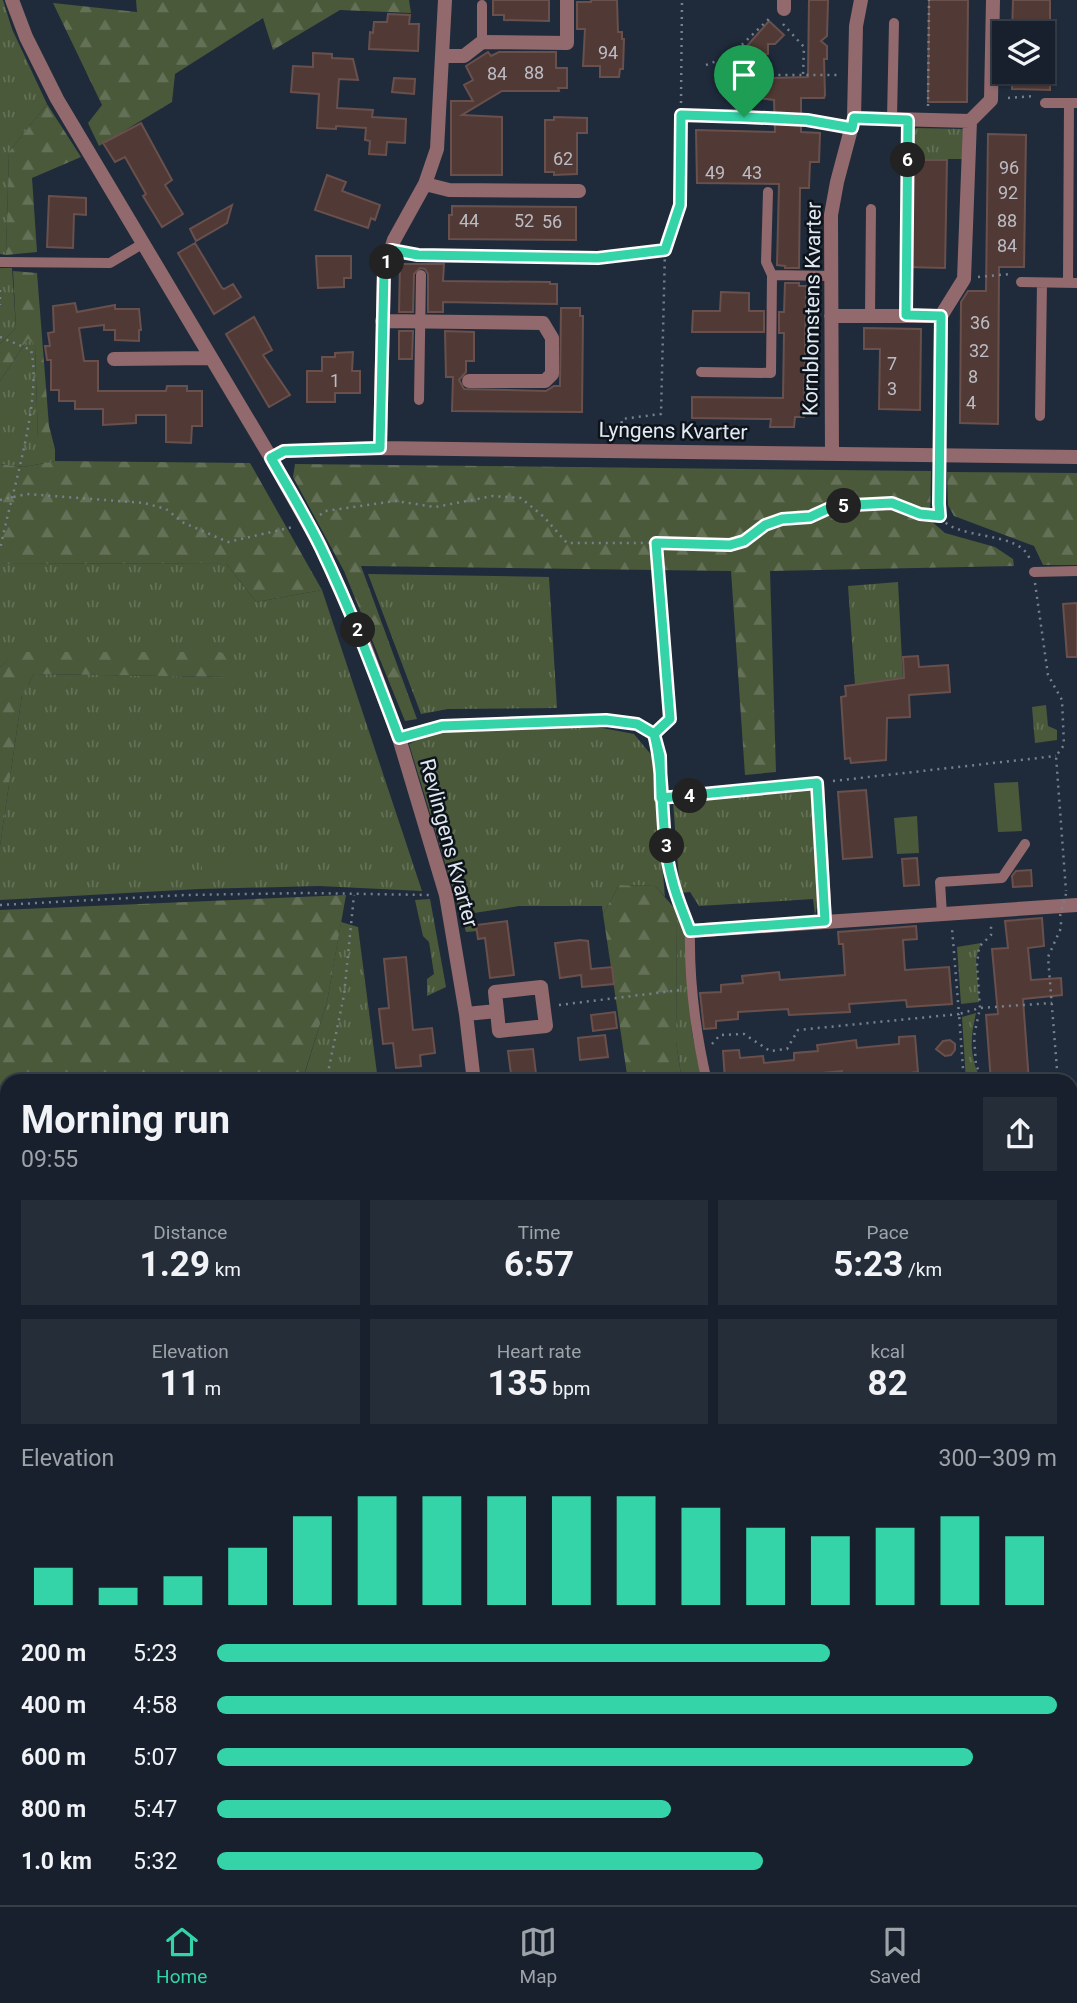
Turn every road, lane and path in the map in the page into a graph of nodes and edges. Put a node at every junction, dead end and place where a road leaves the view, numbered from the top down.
1 (12, 0) edge
2 (445, 0) edge
3 (567, 0) edge
4 (682, 0) edge
5 (860, 0) edge
6 (929, 0) edge
7 (993, 0) edge
8 (783, 4) edge
9 (482, 5) dead end
10 (894, 23) dead end
11 (482, 42) junction
12 (730, 56) junction
13 (443, 57) junction
14 (706, 65) dead end
15 (855, 74) junction
16 (803, 75) junction
17 (991, 100) junction
18 (1045, 103) joint
19 (1073, 103) edge
20 (681, 115) junction
21 (892, 119) junction
22 (908, 120) junction
23 (928, 120) junction
24 (970, 121) junction
25 (853, 123) junction
26 (425, 184) junction
27 (579, 191) dead end
28 (768, 192) dead end
29 (871, 209) dead end
30 (144, 243) junction
31 (391, 250) junction
32 (665, 250) junction
33 (0, 262) edge
34 (421, 275) dead end
35 (772, 275) junction
36 (831, 276) junction
37 (964, 279) junction
38 (1021, 282) joint
39 (1042, 283) junction
40 (1072, 283) edge
41 (0, 290) edge
42 (0, 305) edge
43 (870, 315) junction
44 (906, 315) junction
45 (831, 316) junction
46 (941, 316) junction
47 (382, 321) junction
48 (421, 321) junction
49 (0, 337) edge
50 (211, 358) junction
51 (114, 359) dead end
52 (701, 372) dead end
53 (469, 381) dead end
54 (419, 400) dead end
55 (940, 410) joint
56 (1040, 415) dead end
57 (380, 448) junction
58 (619, 451) junction
59 (832, 454) junction
60 (1077, 457) edge
61 (271, 458) junction
62 (10, 498) junction
63 (0, 500) edge
64 (940, 516) junction
65 (308, 524) junction
66 (656, 543) junction
67 (0, 550) edge
68 (1077, 571) edge
69 (1034, 572) junction
70 (654, 734) junction
71 (399, 738) junction
72 (1055, 756) junction
73 (817, 783) junction
74 (661, 798) junction
75 (1025, 844) dead end
76 (355, 894) junction
77 (446, 895) junction
78 (0, 905) edge
79 (1077, 905) edge
80 (991, 912) junction
81 (946, 915) junction
82 (825, 921) junction
83 (690, 931) junction
84 (691, 989) junction
85 (1052, 1003) junction
86 (544, 1007) junction
87 (980, 1008) junction
88 (497, 1011) junction
89 (466, 1014) junction
90 (958, 1014) junction
91 (701, 1056) junction
92 (328, 1074) edge
93 (473, 1074) edge
94 (705, 1074) edge
95 (963, 1074) edge
96 (980, 1074) edge
97 (1057, 1074) edge

1 - 30 street, Revlingens Kvarter
2 - 13 street
3 - 11 street
4 - 20 path
5 - 15 street, Kornblomstens Kvarter
6 - 23 path
7 - 17 street
8 - 12 path
8 - 16 path
9 - 11 lane
10 - 21 lane
11 - 13 street
12 - 14 path
12 - 16 path
13 - 26 street
15 - 16 path
15 - 25 street, Kornblomstens Kvarter
17 - 18 path
17 - 24 street
18 - 19 lane
19 - 40 lane
20 - 25 path
20 - 32 path
21 - 22 street
21 - 25 street
22 - 23 street
22 - 44 path
23 - 24 street
24 - 37 street
25 - 36 street, Kornblomstens Kvarter
26 - 27 street
26 - 31 street
28 - 35 lane
29 - 43 lane
30 - 33 lane
30 - 50 street, Revlingens Kvarter
31 - 32 path
31 - 47 street
32 - 58 path
34 - 48 lane
35 - 36 lane
35 - 52 lane
36 - 45 street, Kornblomstens Kvarter
37 - 38 path
37 - 46 street
38 - 39 lane
39 - 40 lane
39 - 56 lane
41 - 42 path
43 - 44 street
43 - 45 street
44 - 46 street
45 - 59 street, Kornblomstens Kvarter
46 - 55 street
47 - 48 street
47 - 57 street
48 - 53 street
48 - 54 lane
49 - 62 path
50 - 51 street
50 - 61 street, Revlingens Kvarter
55 - 64 path, bridge
57 - 58 street, Lyngens Kvarter
57 - 61 street, Lyngens Kvarter
58 - 59 street, Lyngens Kvarter
59 - 60 street, Lyngens Kvarter
61 - 65 street, Revlingens Kvarter
62 - 63 path
62 - 65 path
62 - 67 path
64 - 66 path
64 - 69 path
65 - 66 path
65 - 71 street, Revlingens Kvarter
66 - 70 path
68 - 69 lane
69 - 72 path
70 - 71 path
70 - 74 path
71 - 77 street, Revlingens Kvarter
72 - 73 path
72 - 85 path, bridge
73 - 74 path
73 - 82 street
74 - 83 path
75 - 81 lane
76 - 77 path
76 - 78 path
76 - 92 path
77 - 89 street, Revlingens Kvarter
79 - 80 street
80 - 81 street
80 - 87 path
81 - 82 street
81 - 90 path
82 - 83 street
83 - 84 lane
84 - 86 path
84 - 91 lane
85 - 87 path
85 - 97 path
86 - 88 street
86 - 88 street
87 - 90 path
87 - 96 path
88 - 89 street
89 - 93 street, Revlingens Kvarter
90 - 91 path
90 - 95 path
91 - 94 lane

